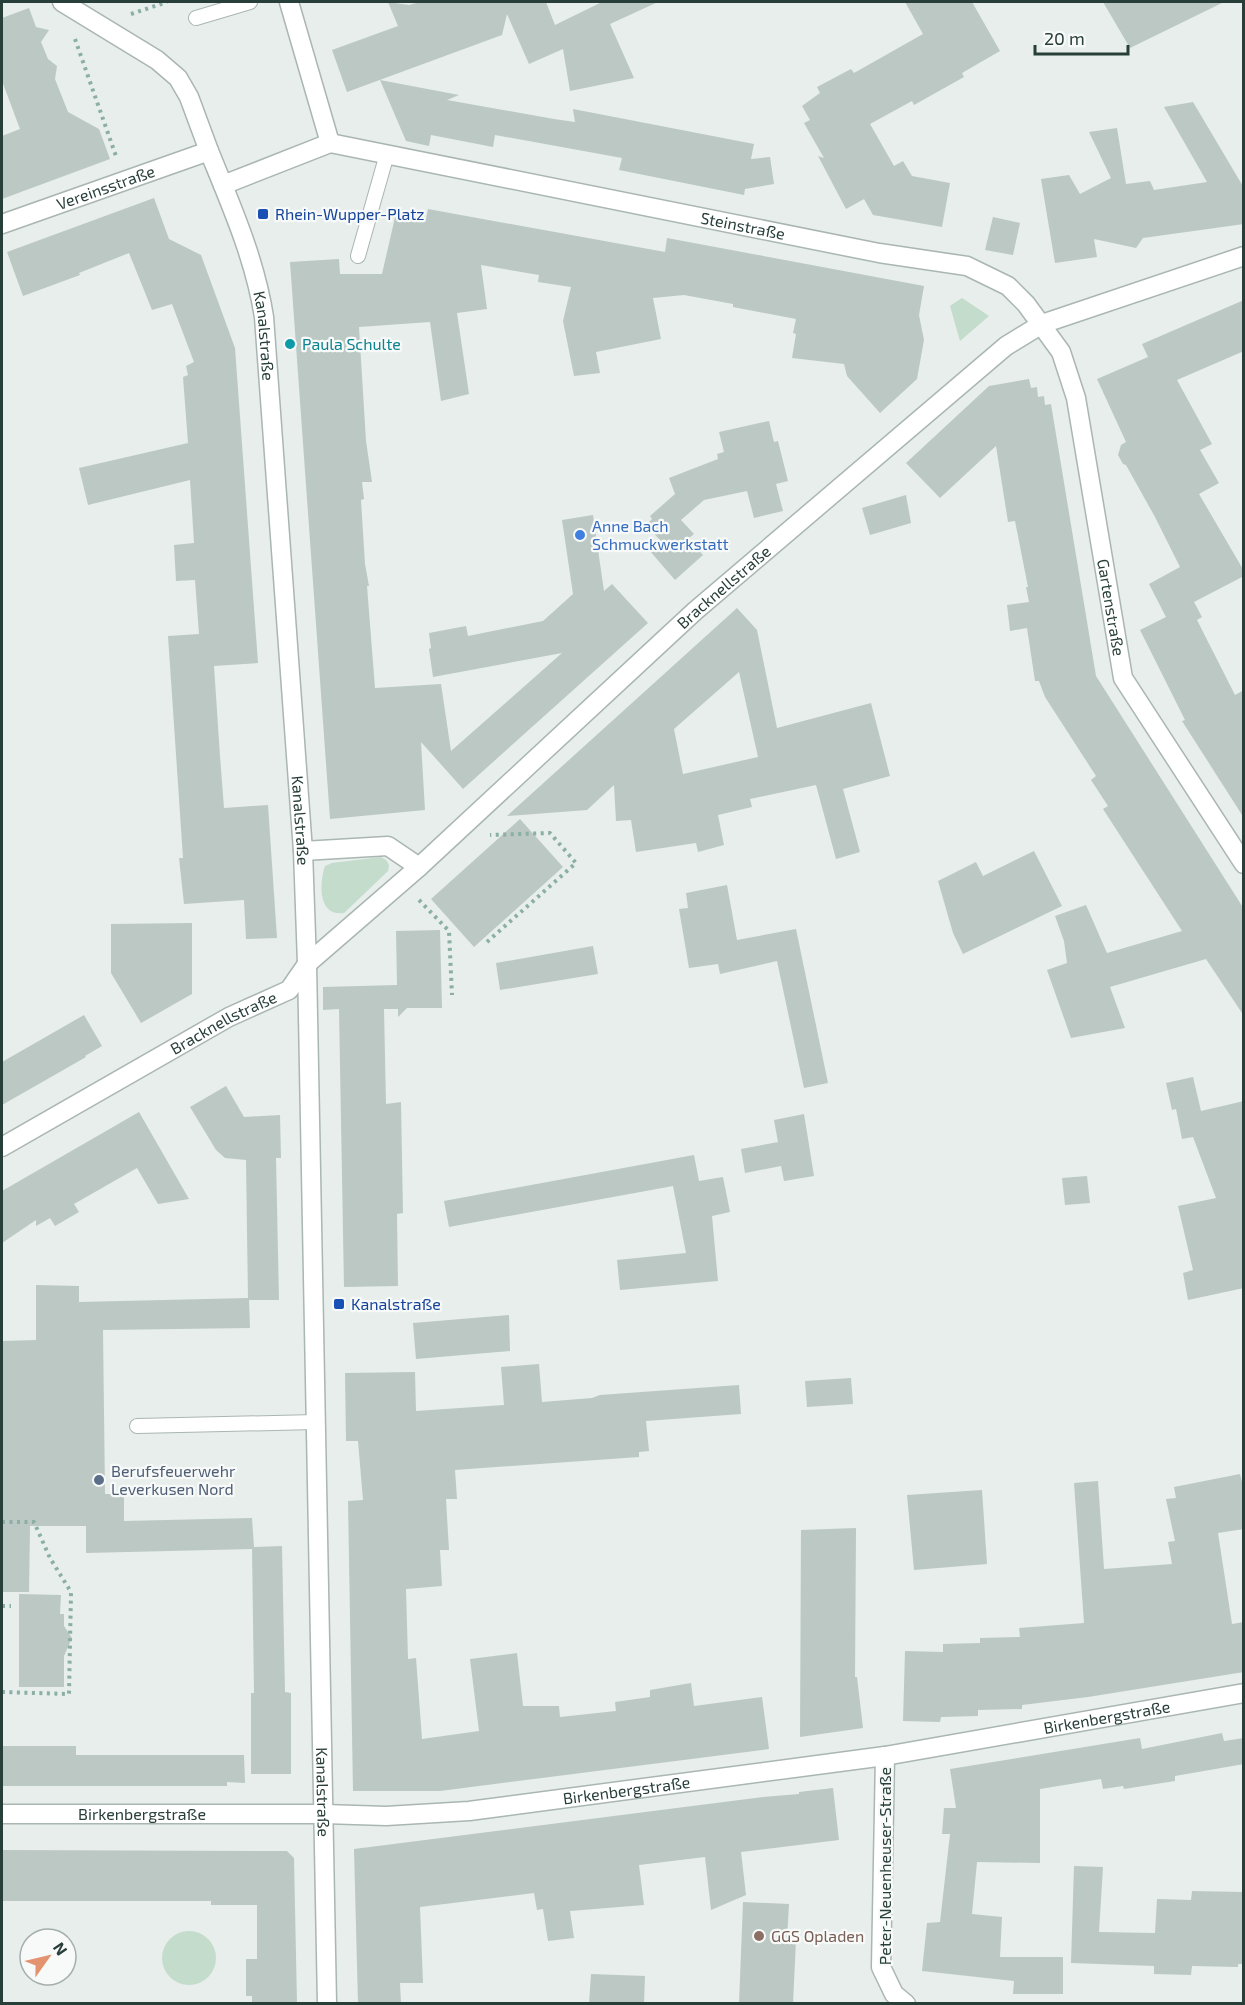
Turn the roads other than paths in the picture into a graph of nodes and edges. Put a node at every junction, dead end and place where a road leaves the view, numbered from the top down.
1 (62, 2) edge
2 (250, 2) edge
3 (289, 2) edge
4 (196, 18) dead end
5 (330, 142) junction
6 (209, 151) junction
7 (387, 154) junction
8 (223, 185) junction
9 (2, 224) edge
10 (358, 256) dead end
11 (1244, 256) edge
12 (1042, 324) junction
13 (303, 851) junction
14 (1244, 864) edge
15 (419, 867) junction
16 (307, 964) junction
17 (2, 1147) edge
18 (316, 1422) junction
19 (137, 1425) dead end
20 (1244, 1694) edge
21 (885, 1756) junction
22 (2, 1814) edge
23 (324, 1814) junction
24 (327, 2004) edge
25 (906, 2004) edge

1 - 6 street
2 - 4 lane
3 - 5 street
5 - 7 street, Steinstraße
5 - 8 street
6 - 8 street, Kanalstraße
6 - 9 street, Vereinsstraße
7 - 10 lane
7 - 12 street, Steinstraße
8 - 13 street, Kanalstraße
11 - 12 street
12 - 14 street, Gartenstraße
12 - 15 street, Bracknellstraße
13 - 15 street
13 - 16 street, Kanalstraße
15 - 16 street, Bracknellstraße
16 - 17 street, Bracknellstraße
16 - 18 street, Kanalstraße
18 - 19 lane
18 - 23 street, Kanalstraße
20 - 21 street, Birkenbergstraße
21 - 23 street, Birkenbergstraße
21 - 25 street, Peter-Neuenheuser-Straße
22 - 23 street, Birkenbergstraße
23 - 24 street, Kanalstraße

